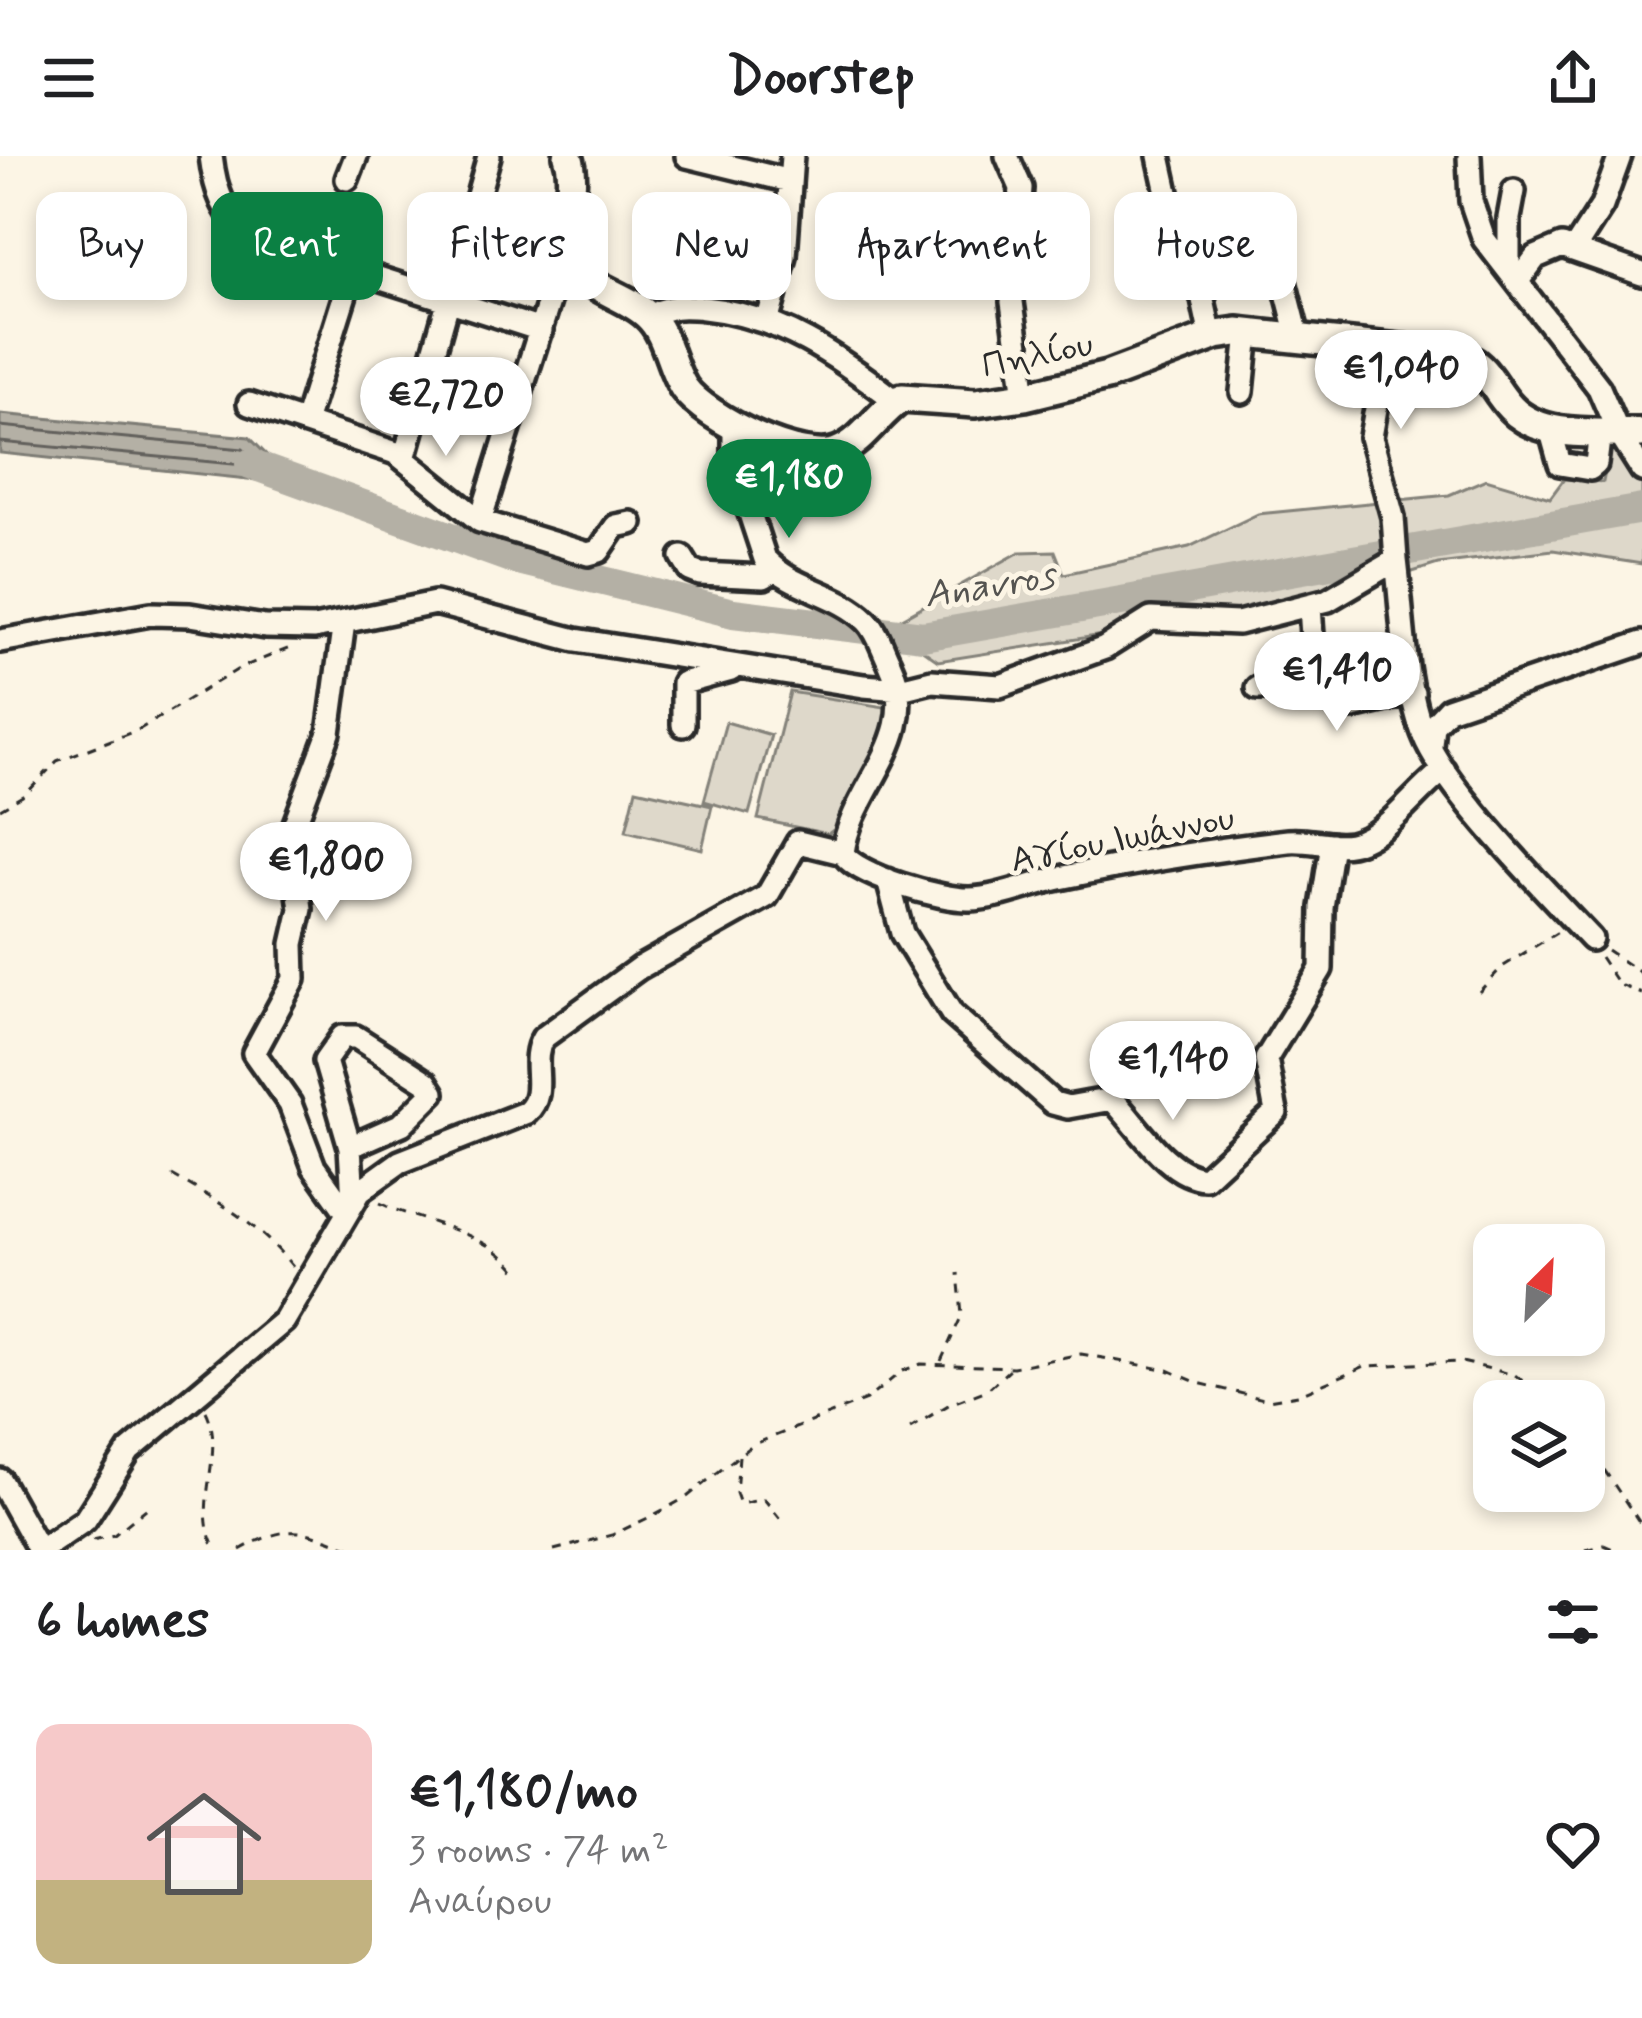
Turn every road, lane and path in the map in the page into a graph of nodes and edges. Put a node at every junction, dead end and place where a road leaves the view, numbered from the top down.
1 (211, 156) edge
2 (356, 156) edge
3 (488, 156) edge
4 (568, 156) edge
5 (687, 156) edge
6 (792, 156) edge
7 (1007, 156) edge
8 (1159, 156) edge
9 (1469, 156) edge
10 (1620, 156) edge
11 (347, 178) dead end
12 (790, 181) junction
13 (1514, 191) dead end
14 (218, 192) edge
15 (573, 192) edge
16 (1167, 192) edge
17 (1575, 248) junction
18 (1642, 274) edge
19 (1513, 275) junction
20 (383, 281) edge
21 (608, 292) edge
22 (343, 300) edge
23 (550, 300) edge
24 (1202, 300) edge
25 (1287, 300) edge
26 (450, 302) junction
27 (650, 317) junction
28 (767, 319) junction
29 (541, 330) junction
30 (1248, 332) junction
31 (1298, 336) junction
32 (1211, 337) junction
33 (1387, 346) junction
34 (1242, 392) dead end
35 (1024, 395) junction
36 (896, 401) junction
37 (249, 404) dead end
38 (305, 422) junction
39 (734, 426) junction
40 (1550, 428) junction
41 (1620, 432) edge
42 (404, 459) junction
43 (1642, 470) edge
44 (479, 521) junction
45 (631, 523) dead end
46 (682, 557) dead end
47 (1396, 558) junction
48 (775, 570) junction
49 (1310, 606) junction
50 (334, 624) junction
51 (0, 641) edge
52 (1642, 644) edge
53 (749, 667) junction
54 (1257, 688) dead end
55 (900, 689) junction
56 (1413, 693) junction
57 (1316, 696) junction
58 (682, 725) dead end
59 (1438, 761) junction
60 (0, 809) edge
61 (1332, 844) junction
62 (843, 853) junction
63 (889, 880) junction
64 (1575, 921) junction
65 (1592, 939) junction
66 (1642, 974) edge
67 (1479, 992) dead end
68 (1642, 994) edge
69 (350, 1147) junction
70 (172, 1175) dead end
71 (353, 1201) junction
72 (958, 1273) dead end
73 (520, 1275) dead end
74 (308, 1284) junction
75 (940, 1363) junction
76 (1013, 1367) junction
77 (1522, 1380) edge
78 (198, 1397) junction
79 (910, 1428) dead end
80 (739, 1456) junction
81 (1605, 1471) edge
82 (0, 1480) edge
83 (152, 1504) dead end
84 (782, 1521) dead end
85 (1642, 1526) edge
86 (69, 1533) junction
87 (40, 1550) edge
88 (216, 1550) edge
89 (240, 1550) edge
90 (357, 1550) edge
91 (554, 1550) edge
92 (1586, 1550) edge
93 (1615, 1550) edge

1 - 14 street
2 - 11 street
3 - 26 street
4 - 15 main road
5 - 12 street
6 - 12 street
7 - 35 street
8 - 16 street
9 - 19 street
10 - 17 street
12 - 28 street
13 - 19 street
17 - 18 street
17 - 19 street
19 - 41 street
20 - 26 street
21 - 27 main road
22 - 38 street
23 - 29 street
24 - 32 street
25 - 31 street
26 - 29 street
26 - 42 street
27 - 28 street
27 - 39 main road
28 - 36 street
29 - 44 street
30 - 31 main road, Πηλίου
30 - 32 main road, Πηλίου
30 - 34 street
31 - 33 main road, Πηλίου
32 - 35 main road, Πηλίου
33 - 40 main road, Πηλίου
33 - 47 street
35 - 36 main road, Πηλίου
36 - 39 main road
37 - 38 street
38 - 42 street
39 - 48 street
40 - 41 main road
40 - 41 street
41 - 43 street
42 - 44 street
44 - 45 street
46 - 48 street
47 - 49 street
47 - 56 street
48 - 55 street
49 - 55 street
49 - 57 street
50 - 51 street
50 - 53 street
50 - 60 path
50 - 71 street
52 - 59 street, Αγίου Ιωάννου
53 - 55 street
53 - 58 street
54 - 57 street
55 - 62 street
56 - 57 street
56 - 59 street
59 - 61 street, Αγίου Ιωάννου
59 - 64 street
61 - 63 street, Αγίου Ιωάννου
61 - 63 street
62 - 63 street, Αγίου Ιωάννου
62 - 71 street, Αγίου Ιωάννου
64 - 65 street
64 - 67 path
65 - 66 path
65 - 68 path
69 - 69 street
69 - 71 street
70 - 74 path
71 - 73 path
71 - 74 street
72 - 75 path
74 - 78 street
75 - 76 path
75 - 80 path
76 - 77 path
76 - 79 path
78 - 86 street
78 - 88 path
80 - 84 path
80 - 91 path
81 - 85 path
82 - 87 street
83 - 86 path
86 - 87 street
89 - 90 path
92 - 93 path

